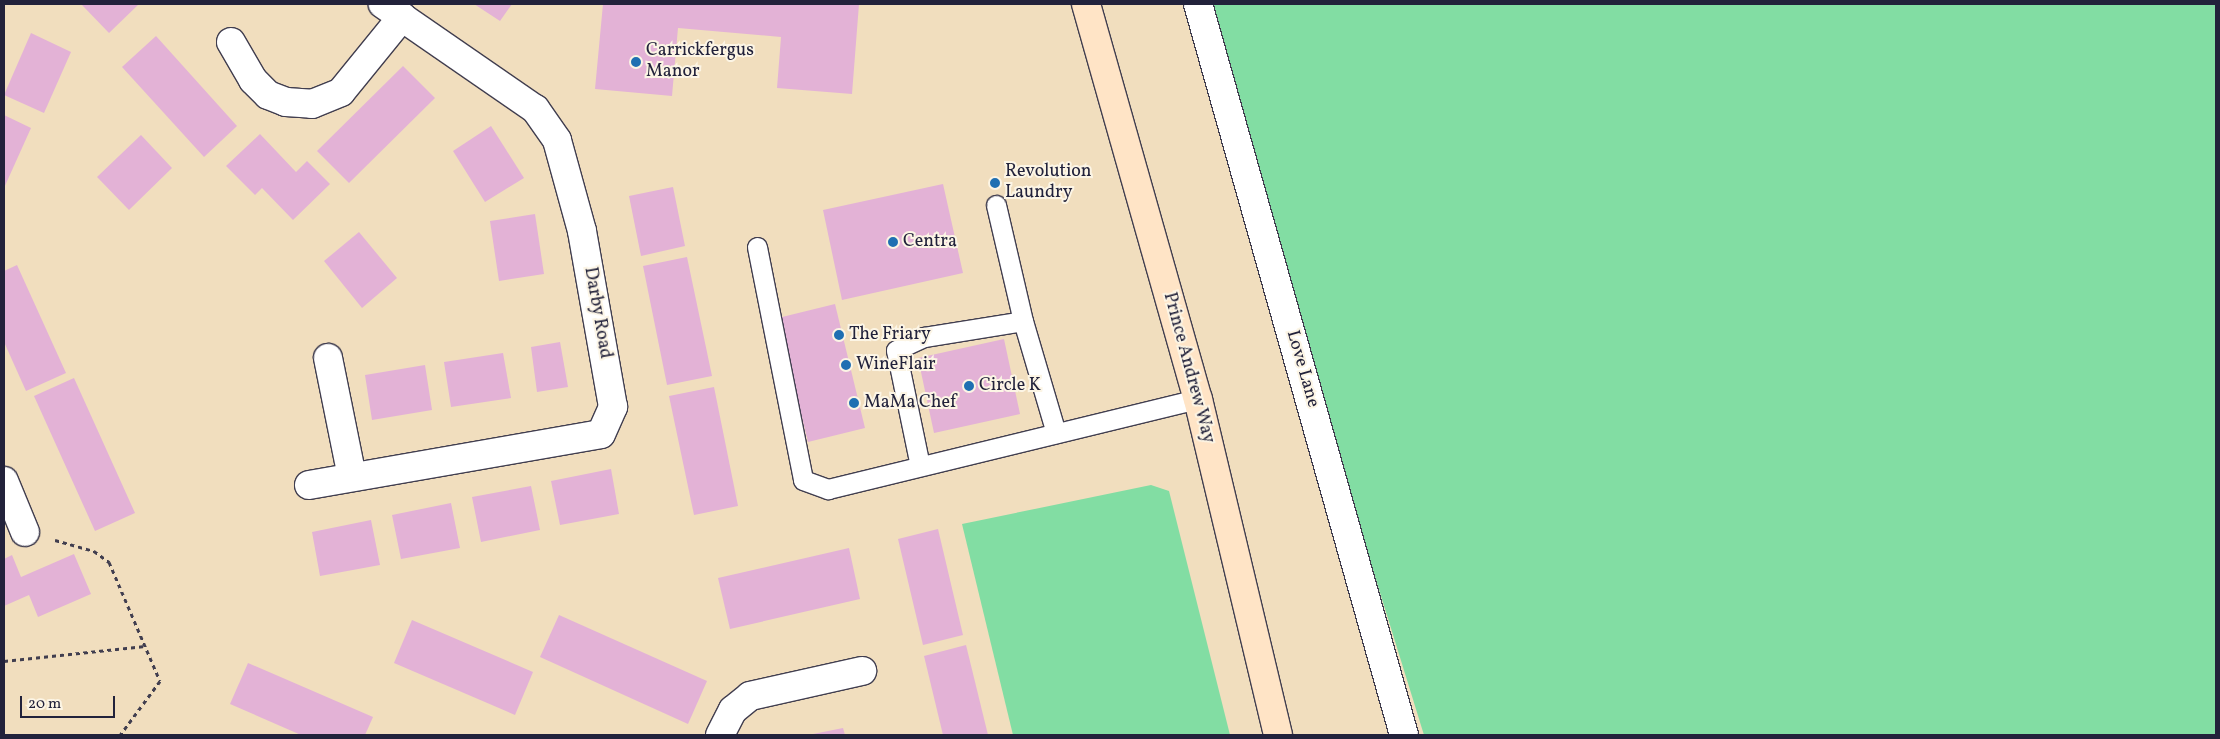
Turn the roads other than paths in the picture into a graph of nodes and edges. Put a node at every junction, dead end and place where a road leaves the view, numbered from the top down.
1 (1086, 4) edge
2 (1198, 4) edge
3 (392, 10) edge
4 (231, 42) dead end
5 (996, 205) dead end
6 (757, 247) dead end
7 (1023, 321) junction
8 (328, 358) dead end
9 (1198, 399) junction
10 (1056, 433) junction
11 (920, 466) junction
12 (352, 477) junction
13 (309, 485) dead end
14 (7, 498) edge
15 (25, 532) road end
16 (862, 671) dead end
17 (720, 735) edge
18 (1278, 735) edge
19 (1404, 735) edge

1 - 9 street, Prince Andrew Way
2 - 19 street, Love Lane
3 - 4 street, Darby Road
3 - 12 street, Darby Road
5 - 7 lane
6 - 11 lane
7 - 10 lane
7 - 11 lane
8 - 12 street
9 - 10 lane
9 - 18 street, Prince Andrew Way
10 - 11 lane
12 - 13 street, Darby Road
14 - 15 street
16 - 17 street

